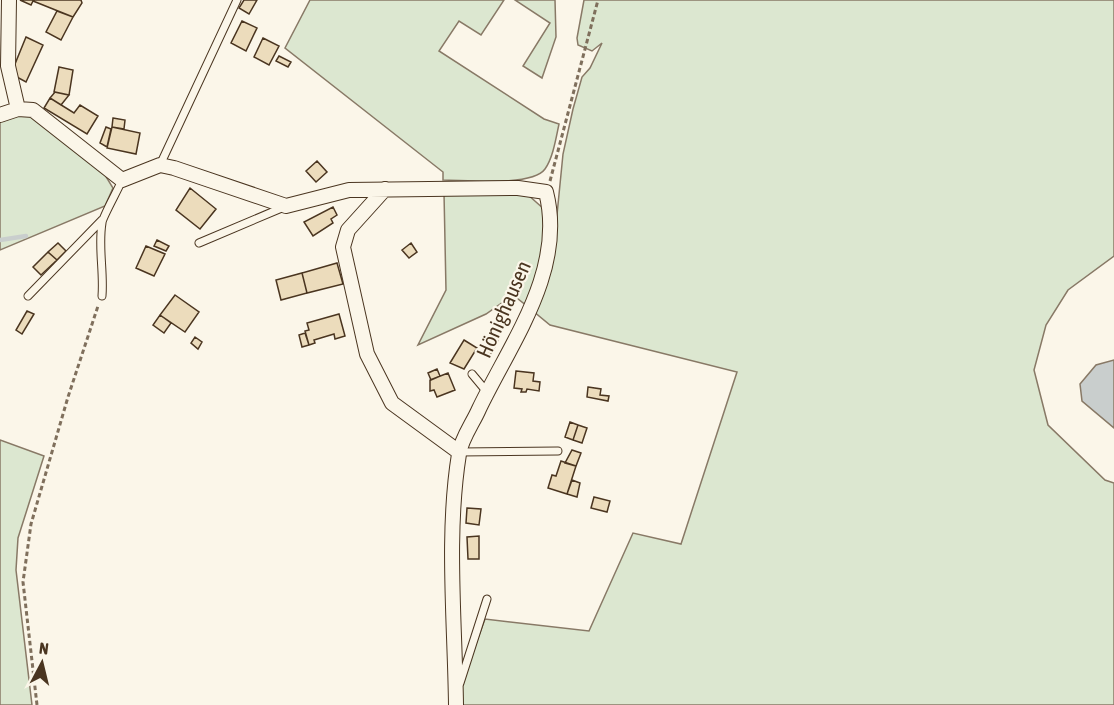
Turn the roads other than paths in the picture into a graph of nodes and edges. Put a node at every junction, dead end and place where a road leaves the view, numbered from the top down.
1 (9, 0) edge
2 (237, 0) edge
3 (18, 109) junction
4 (0, 115) edge
5 (160, 165) junction
6 (122, 180) junction
7 (385, 189) junction
8 (286, 206) junction
9 (102, 220) junction
10 (199, 243) dead end
11 (28, 296) dead end
12 (102, 296) road end
13 (472, 374) dead end
14 (487, 392) junction
15 (558, 451) dead end
16 (459, 452) junction
17 (487, 599) dead end
18 (456, 701) edge

1 - 3 street
2 - 5 lane
3 - 4 street
3 - 6 street
5 - 6 street
5 - 8 street
6 - 9 lane
7 - 8 street
7 - 14 street, Hönighausen
7 - 16 street
8 - 10 lane
9 - 11 lane
9 - 12 lane
13 - 14 lane
14 - 16 street, Hönighausen
15 - 16 lane
16 - 18 street, Hönighausen
17 - 18 lane

